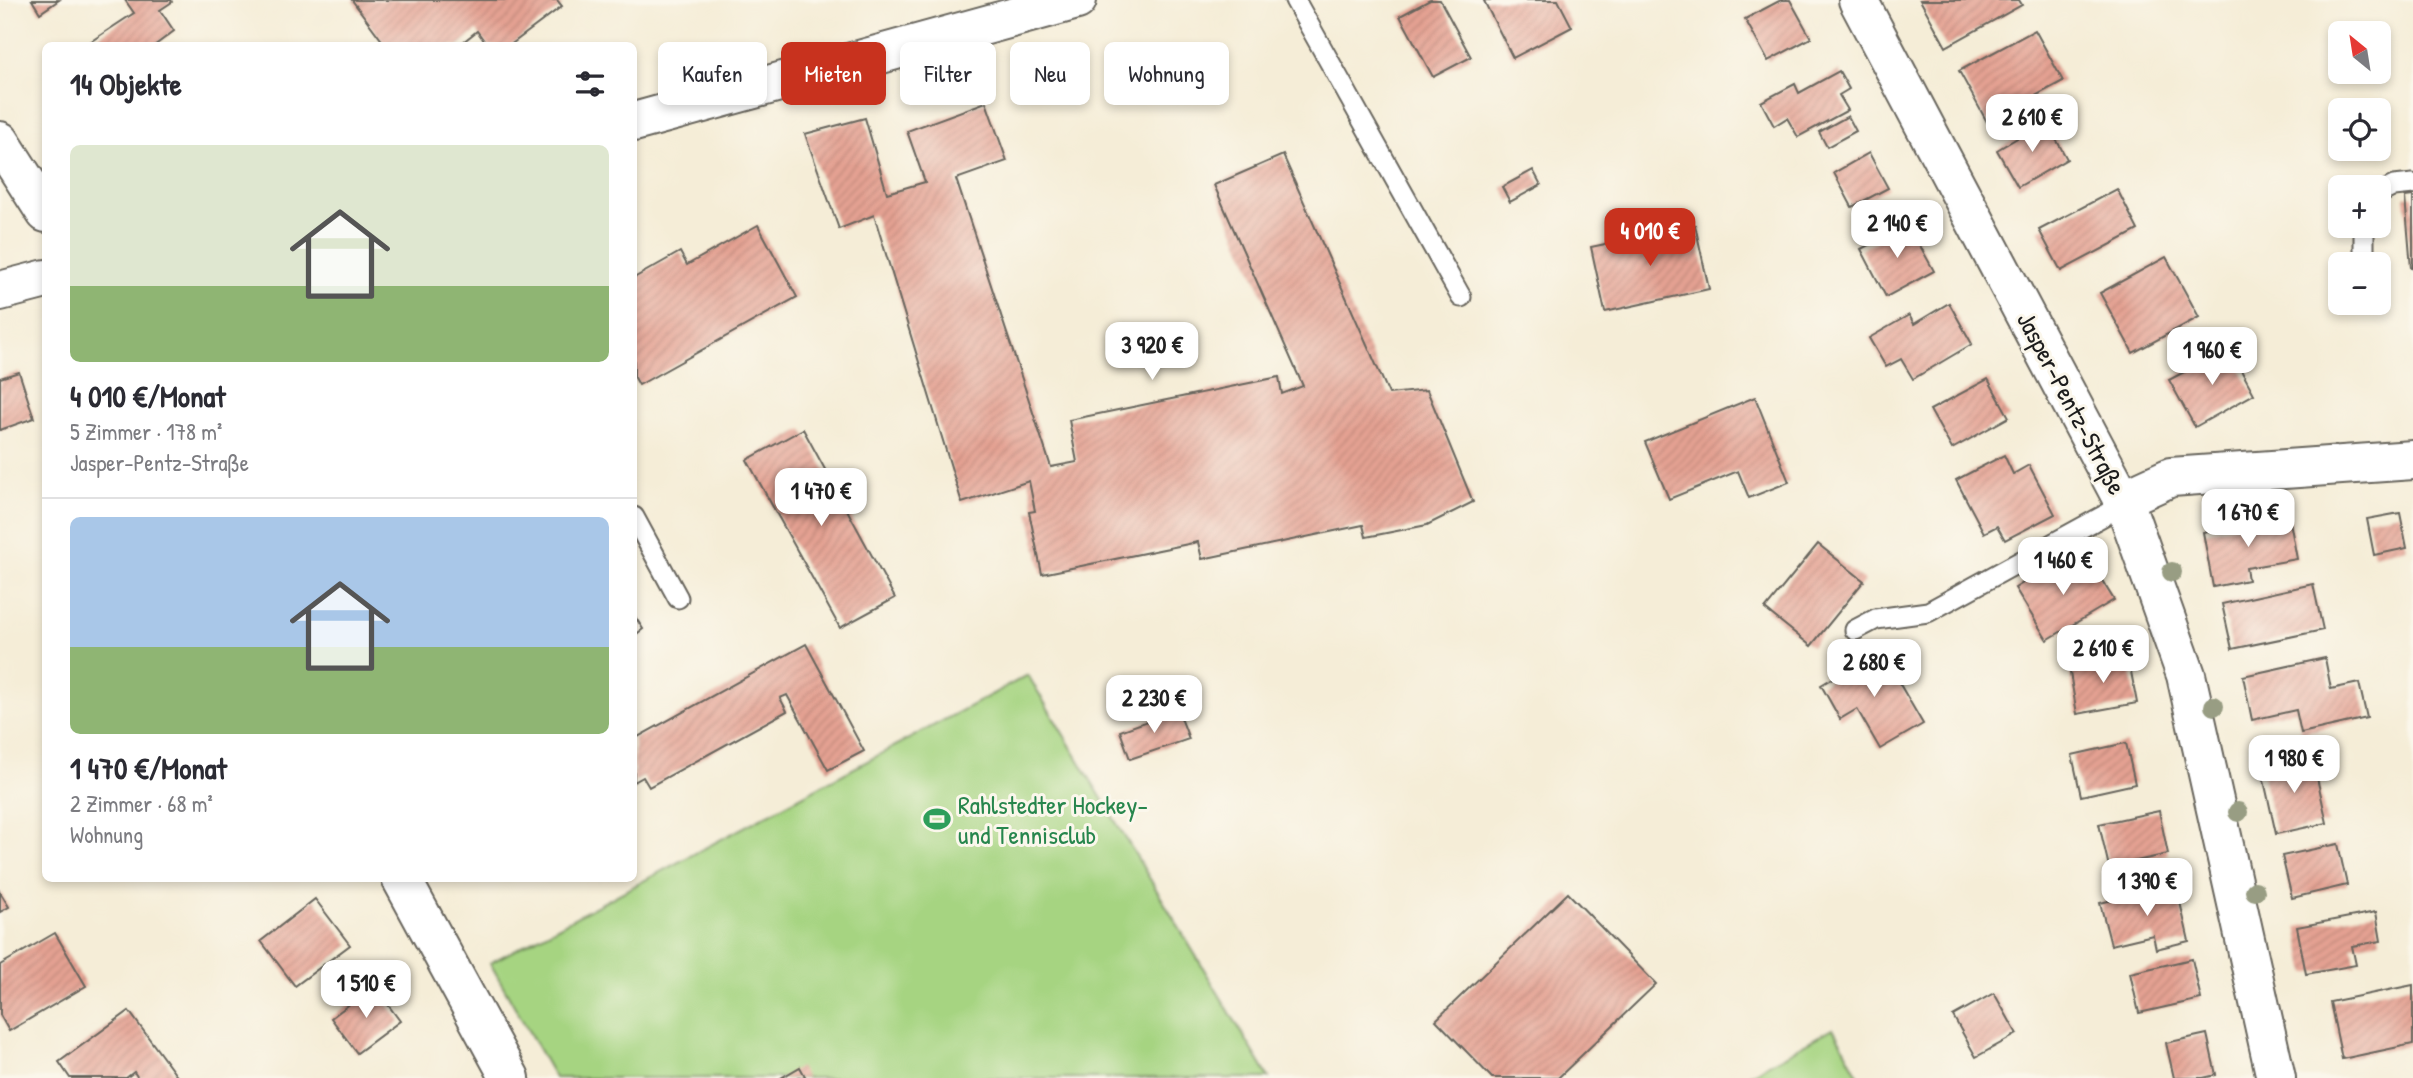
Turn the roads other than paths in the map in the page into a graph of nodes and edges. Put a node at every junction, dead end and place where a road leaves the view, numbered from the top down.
1 (1077, 0) edge
2 (1295, 0) edge
3 (1858, 0) edge
4 (989, 11) edge
5 (637, 121) edge
6 (0, 141) edge
7 (2413, 184) edge
8 (2391, 188) edge
9 (42, 207) edge
10 (2364, 238) edge
11 (2364, 251) dead end
12 (42, 280) edge
13 (0, 291) edge
14 (1461, 297) dead end
15 (2413, 460) edge
16 (2124, 501) junction
17 (637, 523) edge
18 (678, 598) dead end
19 (1855, 630) dead end
20 (403, 882) edge
21 (510, 1078) edge
22 (2276, 1078) edge

1 - 4 street
2 - 14 lane
3 - 16 street, Jasper-Pentz-Straße
4 - 5 street
6 - 9 street
7 - 8 lane
10 - 11 lane
12 - 13 street
15 - 16 street
16 - 19 lane
16 - 22 street, Jasper-Pentz-Straße
17 - 18 lane
20 - 21 street

